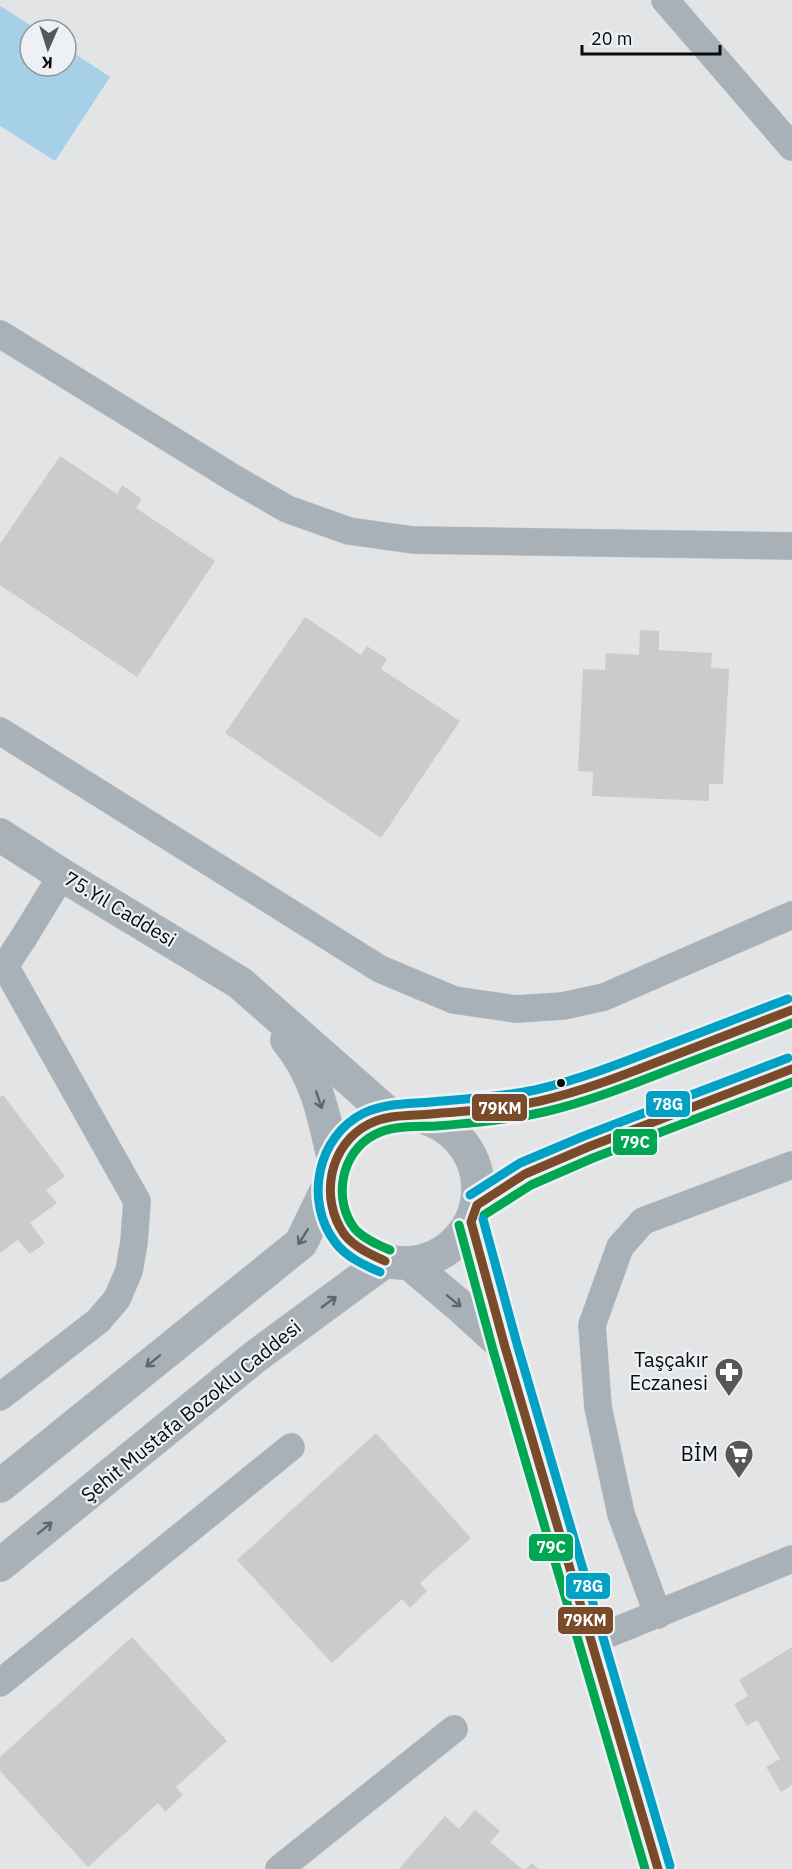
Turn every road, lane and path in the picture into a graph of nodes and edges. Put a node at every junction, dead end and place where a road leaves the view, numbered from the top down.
1 (666, 0) edge
2 (792, 147) edge
3 (0, 334) edge
4 (792, 546) edge
5 (0, 731) edge
6 (0, 835) edge
7 (62, 875) junction
8 (792, 915) edge
9 (3, 969) edge
10 (240, 983) junction
11 (792, 1010) edge
12 (792, 1069) edge
13 (403, 1115) junction
14 (792, 1165) edge
15 (332, 1173) junction
16 (474, 1213) junction
17 (397, 1262) junction
18 (505, 1347) junction
19 (0, 1397) edge
20 (291, 1448) dead end
21 (0, 1486) edge
22 (792, 1559) edge
23 (0, 1565) edge
24 (658, 1615) junction
25 (591, 1641) junction
26 (0, 1683) edge
27 (454, 1729) dead end
28 (279, 1869) edge
29 (658, 1869) edge

1 - 2 lane
3 - 4 lane
5 - 8 lane
6 - 7 street, 75.Yıl Caddesi
7 - 9 lane
7 - 10 street, 75.Yıl Caddesi
9 - 19 lane
10 - 13 street, 75.Yıl Caddesi
10 -> 15 street, 75.Yıl Caddesi
11 - 13 street
12 - 16 street
13 - 15 street
13 - 16 street
14 - 24 lane
15 - 17 street
15 -> 21 street
16 - 17 street
16 - 18 street
17 -> 18 street
23 -> 17 street, Şehit Mustafa Bozoklu Caddesi
18 - 25 street
20 - 26 lane
22 - 24 lane
24 - 25 lane
25 - 29 street
27 - 28 lane

